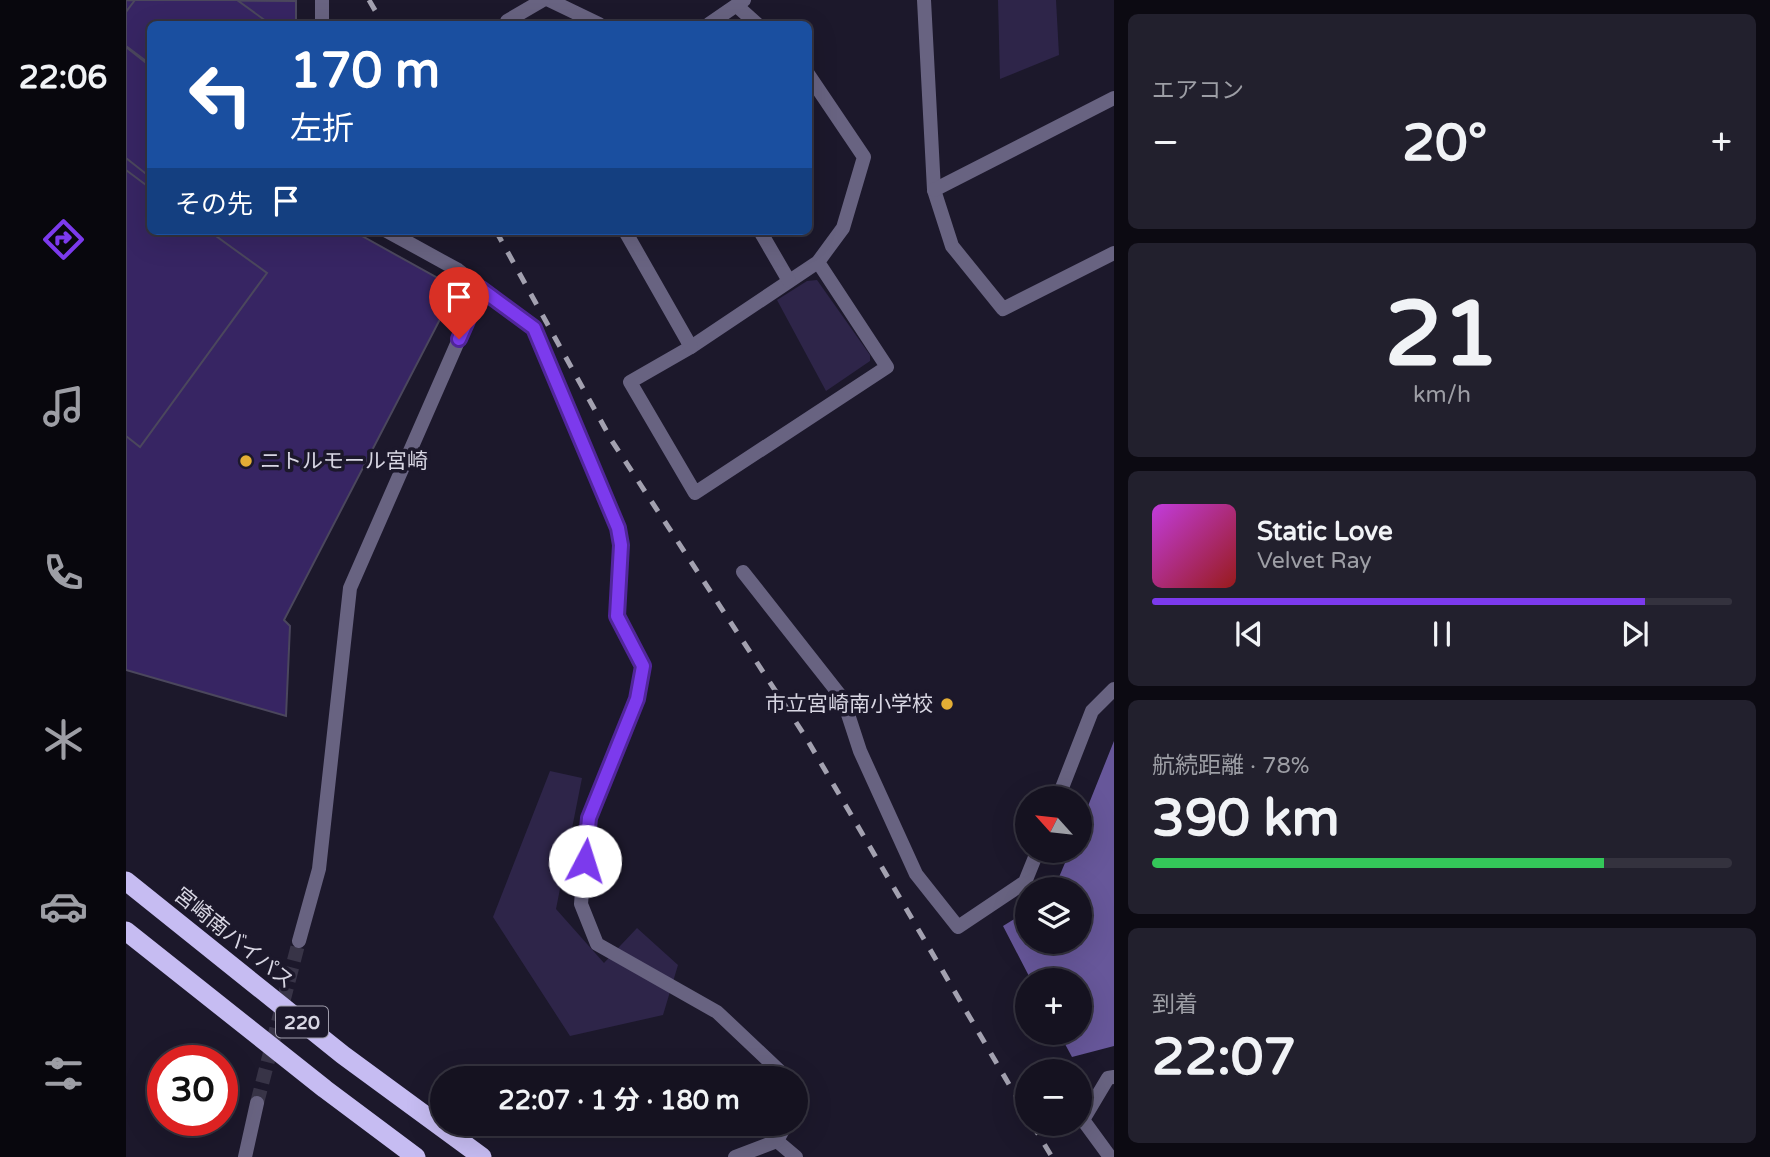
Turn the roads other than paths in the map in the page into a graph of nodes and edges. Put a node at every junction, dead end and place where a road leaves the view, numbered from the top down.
1 (323, 0) edge
2 (543, 0) edge
3 (549, 0) edge
4 (924, 0) edge
5 (741, 4) edge
6 (322, 21) edge
7 (507, 21) edge
8 (593, 21) edge
9 (714, 21) edge
10 (755, 21) edge
11 (812, 80) edge
12 (1114, 98) edge
13 (934, 190) junction
14 (394, 235) edge
15 (627, 235) edge
16 (762, 235) edge
17 (1114, 253) edge
18 (818, 262) junction
19 (789, 281) junction
20 (481, 289) junction
21 (691, 347) junction
22 (743, 572) dead end
23 (1114, 689) edge
24 (1063, 786) edge
25 (1033, 863) edge
26 (126, 881) edge
27 (126, 931) edge
28 (299, 941) tunnel mouth
29 (774, 1066) edge
30 (1114, 1077) edge
31 (257, 1104) tunnel mouth
32 (780, 1136) edge
33 (777, 1141) junction
34 (245, 1157) edge
35 (416, 1157) edge
36 (482, 1157) edge
37 (735, 1157) edge
38 (796, 1157) edge
39 (1110, 1157) edge

1 - 6 street
2 - 7 street
3 - 8 street
4 - 13 street
5 - 9 street
5 - 10 street
11 - 18 street
12 - 13 street
13 - 17 street
14 - 20 street
15 - 21 street
16 - 19 street
18 - 19 street
18 - 21 street
19 - 21 street
20 - 28 street
20 - 29 street
22 - 25 street
23 - 24 street
26 - 36 highway, 宮崎南バイパス / 220
27 - 35 highway, 220
30 - 39 street
31 - 34 street
32 - 33 street
33 - 37 street
33 - 38 street

